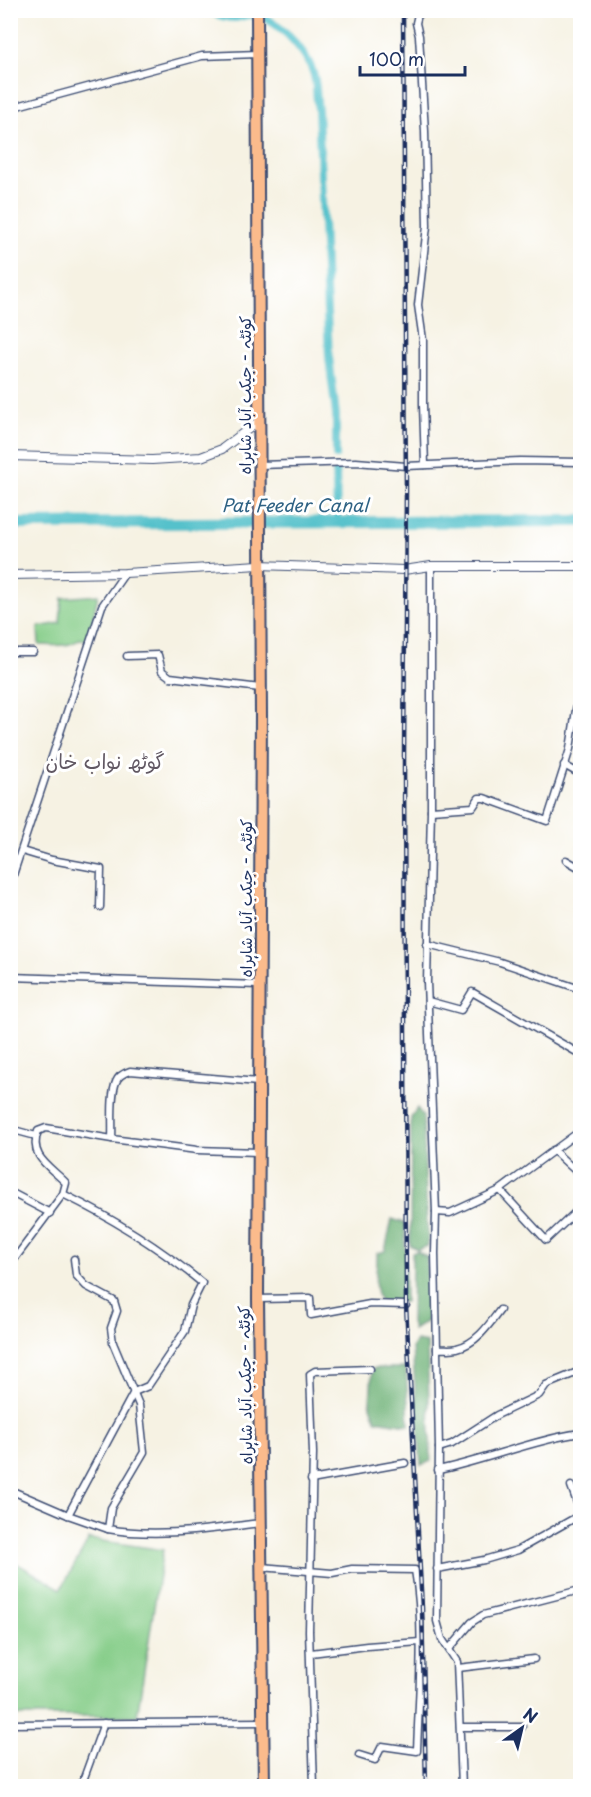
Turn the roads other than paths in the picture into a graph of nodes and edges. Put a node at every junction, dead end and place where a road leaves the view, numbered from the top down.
1 (419, 10) edge
2 (257, 15) edge
3 (258, 54) junction
4 (10, 108) edge
5 (259, 421) junction
6 (10, 456) edge
7 (580, 462) edge
8 (259, 465) junction
9 (425, 465) junction
10 (259, 565) junction
11 (431, 566) junction
12 (580, 566) edge
13 (125, 573) junction
14 (10, 575) edge
15 (10, 652) edge
16 (33, 652) dead end
17 (127, 656) dead end
18 (580, 684) edge
19 (260, 688) junction
20 (564, 765) junction
21 (580, 774) edge
22 (431, 810) junction
23 (22, 851) junction
24 (566, 860) dead end
25 (580, 868) edge
26 (10, 884) edge
27 (100, 907) dead end
28 (427, 944) junction
29 (10, 976) edge
30 (259, 985) junction
31 (580, 989) edge
32 (428, 1001) junction
33 (580, 1054) edge
34 (258, 1082) junction
35 (10, 1129) edge
36 (580, 1131) edge
37 (36, 1136) junction
38 (112, 1139) junction
39 (553, 1150) junction
40 (258, 1152) junction
41 (580, 1175) edge
42 (500, 1190) junction
43 (10, 1192) edge
44 (63, 1194) junction
45 (580, 1208) edge
46 (436, 1212) junction
47 (50, 1213) junction
48 (74, 1259) dead end
49 (10, 1265) edge
50 (258, 1299) junction
51 (406, 1305) dead end
52 (500, 1310) dead end
53 (437, 1348) junction
54 (370, 1369) dead end
55 (580, 1371) edge
56 (134, 1392) junction
57 (580, 1433) edge
58 (439, 1448) junction
59 (405, 1463) dead end
60 (438, 1470) junction
61 (311, 1480) junction
62 (571, 1486) dead end
63 (10, 1490) edge
64 (580, 1513) edge
65 (68, 1515) junction
66 (261, 1523) junction
67 (108, 1529) junction
68 (261, 1567) junction
69 (437, 1569) junction
70 (311, 1570) junction
71 (580, 1590) edge
72 (420, 1642) junction
73 (449, 1649) junction
74 (311, 1653) junction
75 (534, 1659) dead end
76 (458, 1668) junction
77 (263, 1722) junction
78 (104, 1723) junction
79 (10, 1724) edge
80 (460, 1727) junction
81 (522, 1727) dead end
82 (359, 1755) dead end
83 (81, 1786) edge
84 (264, 1786) edge
85 (314, 1786) edge
86 (462, 1786) edge

1 - 9 street
2 - 3 highway, کوئٹہ - جیکب آباد شاہراہ
3 - 4 street
3 - 5 highway, کوئٹہ - جیکب آباد شاہراہ
5 - 6 street
5 - 8 highway, کوئٹہ - جیکب آباد شاہراہ
7 - 9 street
8 - 9 street
8 - 10 highway, کوئٹہ - جیکب آباد شاہراہ
10 - 11 street
10 - 13 street
10 - 19 highway, کوئٹہ - جیکب آباد شاہراہ
11 - 12 street
11 - 22 street
13 - 14 street
13 - 23 street
15 - 16 street
17 - 19 street
18 - 20 street
19 - 30 highway, کوئٹہ - جیکب آباد شاہراہ
20 - 21 street
20 - 22 street
22 - 28 street
23 - 26 street
23 - 27 street
24 - 25 street
28 - 31 street
28 - 32 street
29 - 30 street
30 - 34 highway, کوئٹہ - جیکب آباد شاہراہ
32 - 33 street
32 - 46 street
34 - 38 street
34 - 40 highway, کوئٹہ - جیکب آباد شاہراہ
35 - 37 street
36 - 39 street
37 - 38 street
37 - 44 street
38 - 40 street
39 - 41 street
39 - 42 street
40 - 50 highway, کوئٹہ - جیکب آباد شاہراہ
42 - 45 street
42 - 46 street
43 - 47 street
44 - 47 street
44 - 56 street
46 - 53 street
47 - 49 street
48 - 56 street
50 - 51 street
50 - 66 highway, کوئٹہ - جیکب آباد شاہراہ
52 - 53 street
53 - 58 street
54 - 61 street
55 - 58 street
56 - 65 street
56 - 67 street
57 - 60 street
58 - 60 street
59 - 61 street
60 - 69 street
61 - 70 street
62 - 64 street
63 - 65 street
64 - 69 street
65 - 67 street
66 - 67 street
66 - 68 highway, کوئٹہ - جیکب آباد شاہراہ
68 - 70 street
68 - 77 highway, کوئٹہ - جیکب آباد شاہراہ
69 - 73 street
70 - 72 street
70 - 74 street
71 - 73 street
72 - 74 street
72 - 82 street
73 - 76 street
74 - 85 street
75 - 76 street
76 - 80 street
77 - 78 street
77 - 84 highway, کوئٹہ - جیکب آباد شاہراہ
78 - 79 street
78 - 83 street
80 - 81 street
80 - 86 street

